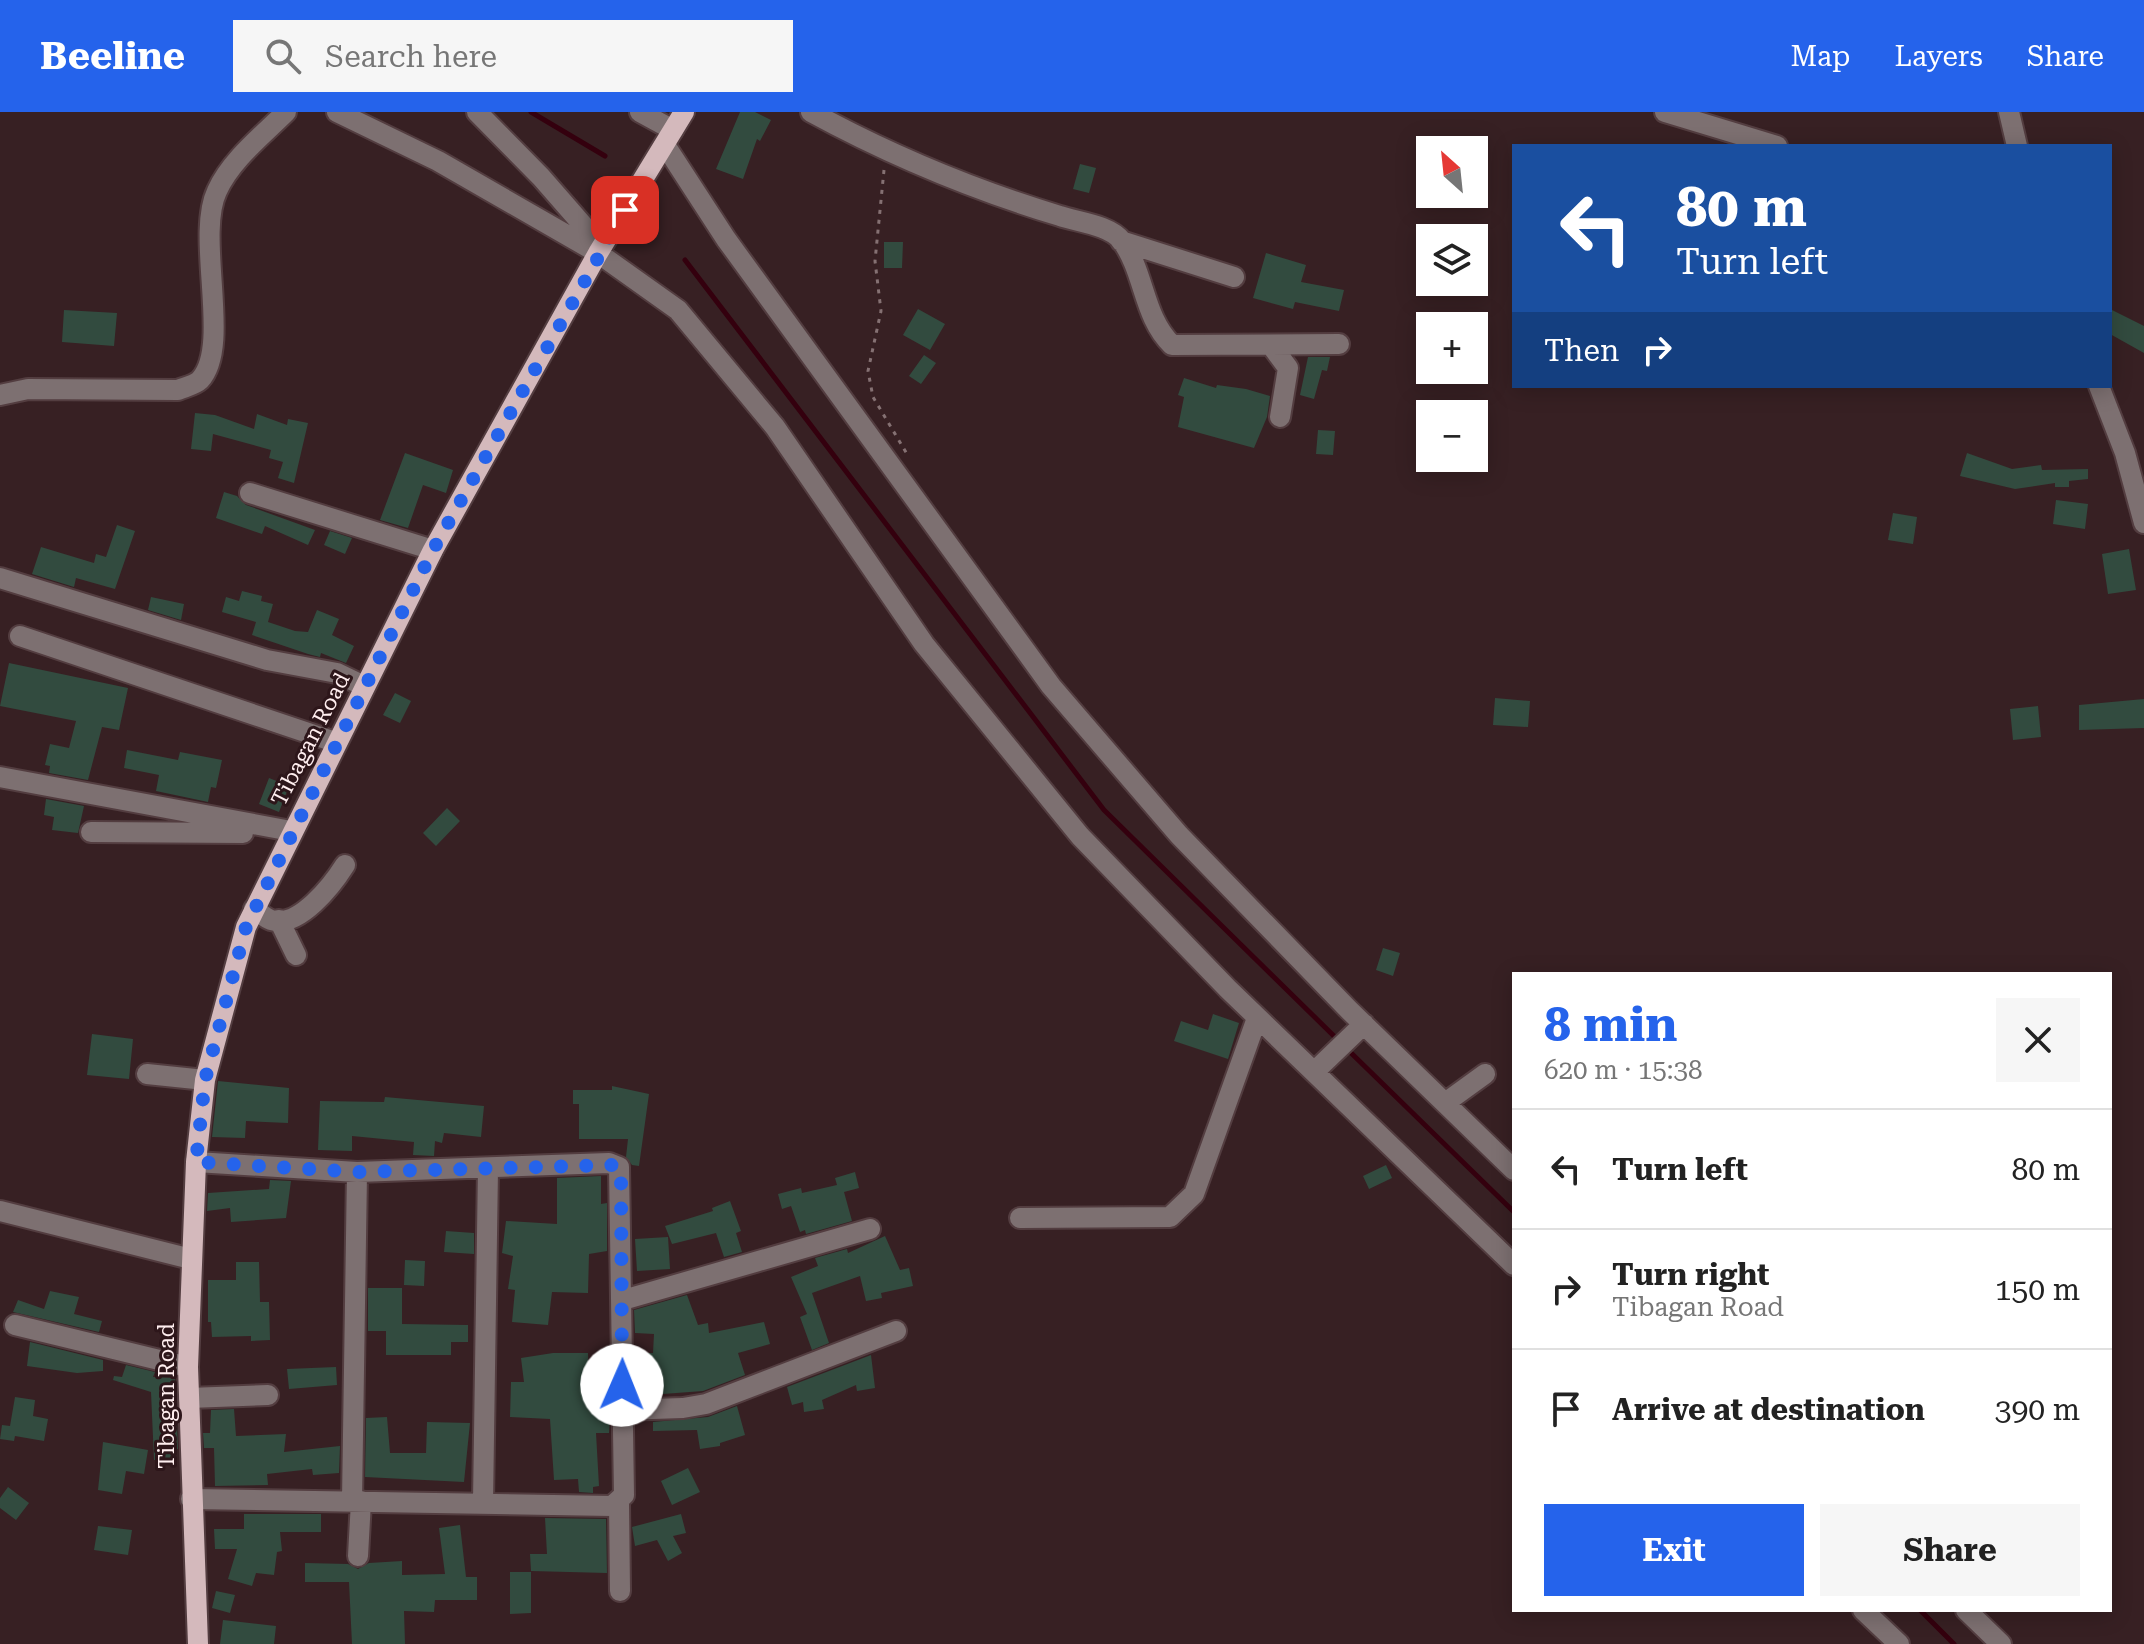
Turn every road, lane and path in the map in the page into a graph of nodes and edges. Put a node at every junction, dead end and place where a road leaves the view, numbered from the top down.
1 (286, 112) edge
2 (337, 112) edge
3 (477, 112) edge
4 (640, 112) edge
5 (811, 112) edge
6 (1665, 112) edge
7 (2009, 112) edge
8 (675, 123) edge
9 (1770, 144) edge
10 (2017, 144) edge
11 (881, 149) junction
12 (1121, 241) junction
13 (600, 250) junction
14 (1234, 277) dead end
15 (1339, 344) dead end
16 (1271, 345) junction
17 (2100, 388) edge
18 (0, 395) edge
19 (1280, 417) dead end
20 (908, 457) dead end
21 (250, 493) dead end
22 (2144, 523) edge
23 (433, 550) junction
24 (0, 578) edge
25 (20, 636) dead end
26 (364, 686) junction
27 (335, 742) junction
28 (0, 777) edge
29 (91, 832) dead end
30 (288, 836) junction
31 (345, 865) dead end
32 (254, 909) junction
33 (279, 920) junction
34 (296, 955) dead end
35 (1257, 1018) junction
36 (1360, 1029) junction
37 (1319, 1069) junction
38 (147, 1074) dead end
39 (1485, 1074) dead end
40 (205, 1080) junction
41 (1445, 1103) junction
42 (196, 1162) junction
43 (488, 1168) junction
44 (1512, 1168) edge
45 (357, 1172) junction
46 (0, 1211) edge
47 (1020, 1218) dead end
48 (870, 1229) dead end
49 (191, 1259) junction
50 (1512, 1263) edge
51 (623, 1300) junction
52 (15, 1325) dead end
53 (896, 1331) dead end
54 (188, 1367) junction
55 (268, 1395) dead end
56 (189, 1398) junction
57 (621, 1410) junction
58 (191, 1499) junction
59 (357, 1501) junction
60 (619, 1502) junction
61 (483, 1503) junction
62 (358, 1556) dead end
63 (620, 1591) dead end
64 (1865, 1612) edge
65 (1968, 1612) edge
66 (198, 1644) edge
67 (1899, 1644) edge
68 (2001, 1644) edge

1 - 18 street
2 - 13 street
3 - 13 street
4 - 8 street
5 - 11 street
6 - 9 street
7 - 10 street
8 - 13 main road, Tibagan Road
8 - 36 street
11 - 12 street
11 - 20 path
12 - 14 street
12 - 16 street
13 - 23 main road, Tibagan Road
13 - 35 street
15 - 16 street
16 - 19 street
17 - 22 street
21 - 23 street
23 - 26 main road, Tibagan Road
24 - 26 street
25 - 27 street
26 - 27 main road, Tibagan Road
27 - 30 main road, Tibagan Road
28 - 30 street
29 - 30 street
30 - 32 main road, Tibagan Road
31 - 33 street
32 - 33 street
32 - 40 main road, Tibagan Road
33 - 34 street
35 - 37 street
35 - 47 street
36 - 37 street
36 - 41 street
37 - 50 street
38 - 40 street
39 - 41 street
40 - 42 main road, Tibagan Road
41 - 44 street
42 - 45 street
42 - 49 main road, Tibagan Road
43 - 45 street
43 - 51 street
43 - 61 street
45 - 59 street
46 - 49 street
48 - 51 street
49 - 54 main road, Tibagan Road
51 - 57 street
52 - 54 street
53 - 57 street
54 - 56 main road, Tibagan Road
55 - 56 street
56 - 58 main road, Tibagan Road
57 - 60 street
58 - 59 street
58 - 66 main road, Tibagan Road
59 - 61 street
59 - 62 street
60 - 61 street
60 - 63 street
64 - 67 street
65 - 68 street

